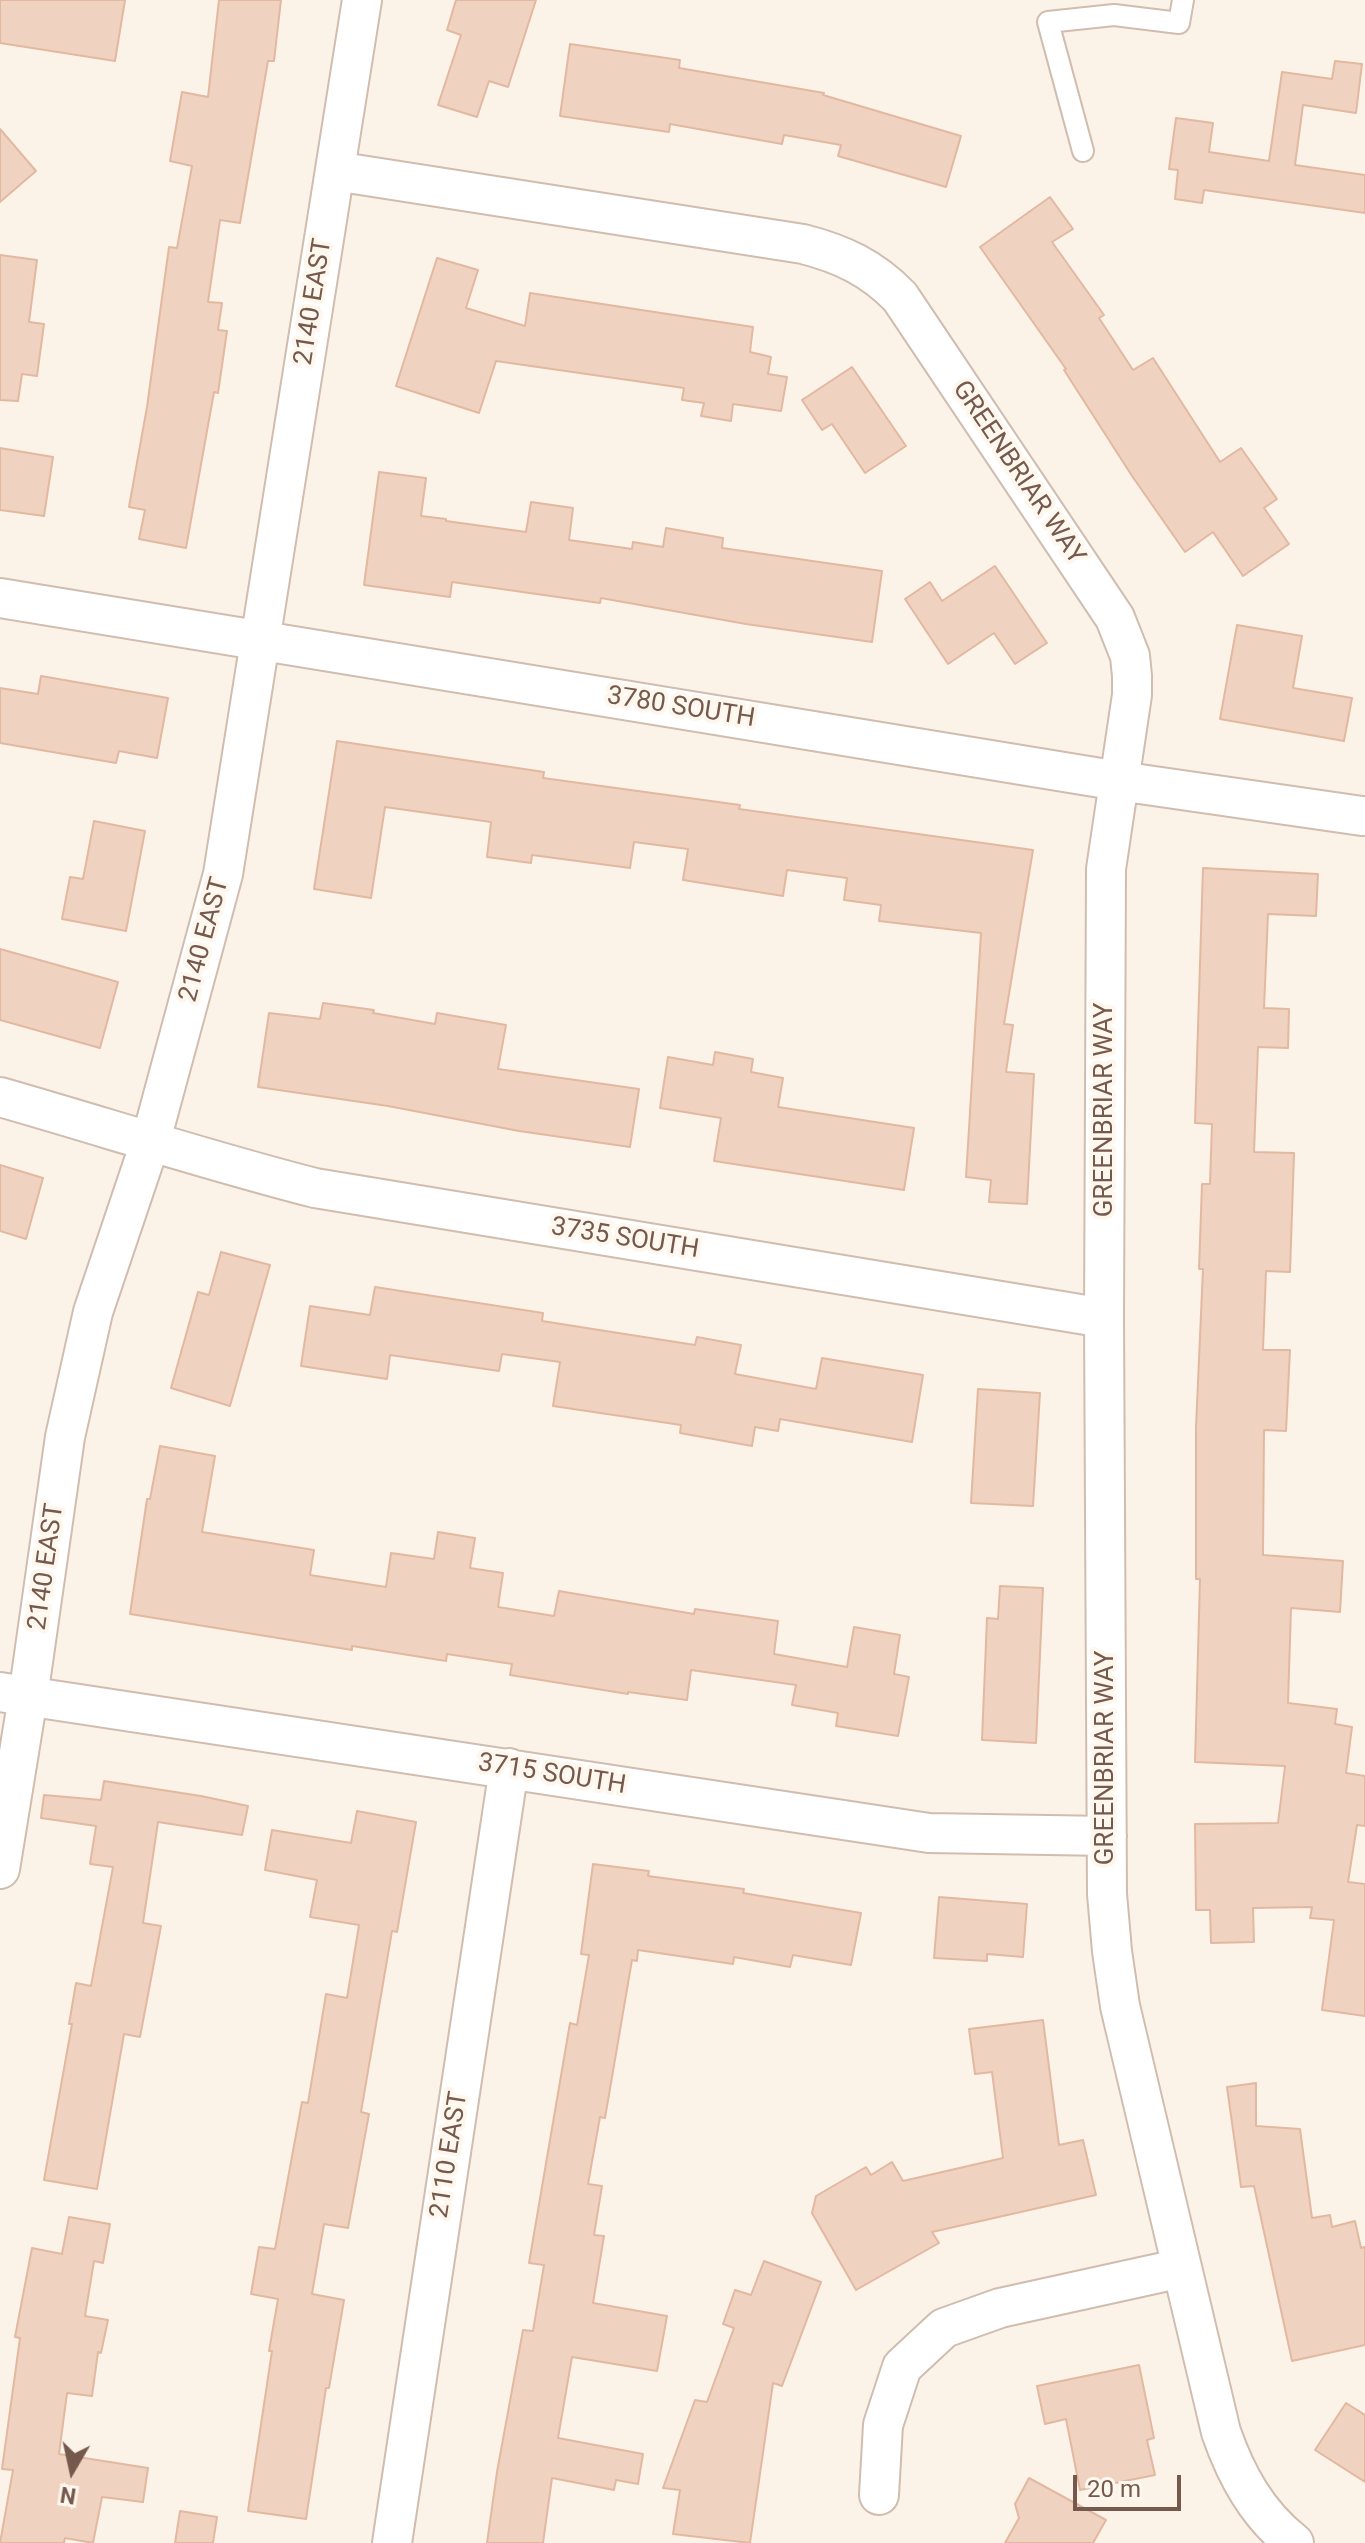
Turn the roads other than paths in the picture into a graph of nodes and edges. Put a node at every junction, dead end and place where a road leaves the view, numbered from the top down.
1 (362, 0) edge
2 (1183, 0) edge
3 (1083, 151) dead end
4 (335, 171) junction
5 (0, 598) edge
6 (260, 639) junction
7 (1119, 781) junction
8 (1362, 816) dead end
9 (0, 1097) edge
10 (151, 1140) junction
11 (1104, 1318) junction
12 (14, 1694) edge
13 (509, 1768) junction
14 (1107, 1836) junction
15 (0, 1869) edge
16 (1182, 2268) junction
17 (879, 2495) dead end
18 (392, 2543) edge
19 (1294, 2543) edge

1 - 4 street, 2140 EAST
2 - 3 lane
4 - 6 street, 2140 EAST
4 - 7 street, GREENBRIAR WAY
5 - 6 street, 3780 SOUTH
6 - 7 street, 3780 SOUTH
6 - 10 street, 2140 EAST
7 - 8 street, 3780 SOUTH
7 - 11 street, GREENBRIAR WAY
9 - 10 street, 3735 SOUTH
10 - 11 street, 3735 SOUTH
10 - 12 street, 2140 EAST
11 - 14 street, GREENBRIAR WAY
12 - 13 street, 3715 SOUTH
12 - 15 street, 2140 EAST
13 - 14 street, 3715 SOUTH
13 - 18 street, 2110 EAST
14 - 16 street, GREENBRIAR WAY
16 - 17 street
16 - 19 street, GREENBRIAR WAY

